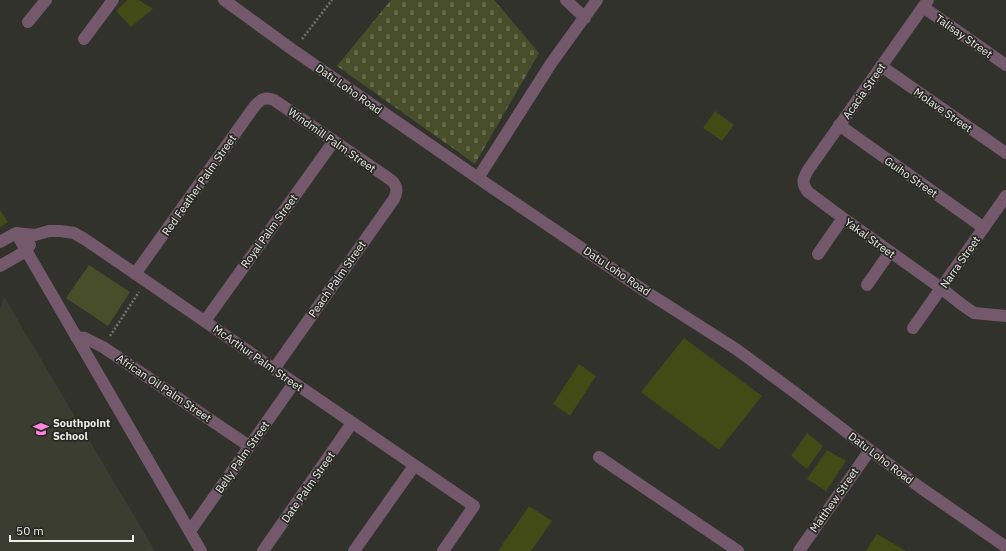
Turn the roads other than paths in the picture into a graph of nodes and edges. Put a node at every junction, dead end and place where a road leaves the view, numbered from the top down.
1 (46, 0) edge
2 (113, 0) edge
3 (224, 0) edge
4 (566, 0) edge
5 (597, 0) edge
6 (925, 3) edge
7 (585, 18) junction
8 (28, 22) dead end
9 (84, 39) dead end
10 (1006, 65) edge
11 (881, 66) junction
12 (264, 98) joint
13 (839, 125) junction
14 (334, 141) junction
15 (1006, 153) edge
16 (478, 178) junction
17 (803, 183) joint
18 (397, 188) joint
19 (1006, 196) edge
20 (843, 218) junction
21 (984, 228) junction
22 (16, 233) junction
23 (35, 235) junction
24 (0, 242) edge
25 (26, 251) junction
26 (890, 252) junction
27 (818, 254) dead end
28 (0, 266) edge
29 (135, 274) junction
30 (867, 285) dead end
31 (941, 288) junction
32 (1006, 316) edge
33 (205, 321) junction
34 (914, 328) dead end
35 (76, 337) junction
36 (274, 369) junction
37 (294, 383) junction
38 (352, 423) junction
39 (249, 446) junction
40 (870, 450) junction
41 (599, 457) dead end
42 (414, 466) junction
43 (190, 531) junction
44 (1006, 547) edge
45 (201, 551) edge
46 (263, 551) edge
47 (354, 551) edge
48 (443, 551) edge
49 (738, 551) edge
50 (799, 551) edge

1 - 8 street
2 - 9 street
3 - 16 street, Datu Loho Road
4 - 7 street
5 - 7 street
6 - 10 street, Talisay Street
6 - 11 street, Acacia Street
7 - 16 street
11 - 13 street, Acacia Street
11 - 15 street, Molave Street
12 - 14 street, Windmill Palm Street
12 - 29 street, Red Feather Palm Street
13 - 17 street, Acacia Street
13 - 21 street, Guiho Street
14 - 18 street, Windmill Palm Street
14 - 33 street, Royal Palm Street
16 - 40 street, Datu Loho Road
17 - 20 street, Yakal Street
18 - 36 street, Peach Palm Street
19 - 21 street, Narra Street
20 - 26 street, Yakal Street
20 - 27 street
21 - 31 street, Narra Street
22 - 23 street, McArthur Palm Street
22 - 24 street
22 - 25 street
23 - 25 street
23 - 29 street, McArthur Palm Street
25 - 28 street
25 - 35 street
26 - 30 street
26 - 31 street, Yakal Street
29 - 33 street, McArthur Palm Street
31 - 32 street, Yakal Street
31 - 34 street, Narra Street
33 - 36 street, McArthur Palm Street
35 - 39 street, African Oil Palm Street
35 - 43 street
36 - 37 street, McArthur Palm Street
37 - 38 street, McArthur Palm Street
37 - 39 street, Belly Palm Street
38 - 42 street, McArthur Palm Street
38 - 46 street, Date Palm Street
39 - 43 street, Belly Palm Street
40 - 44 street, Datu Loho Road
40 - 50 street, Matthew Street
41 - 49 street
42 - 47 street
42 - 48 street, McArthur Palm Street
43 - 45 street

